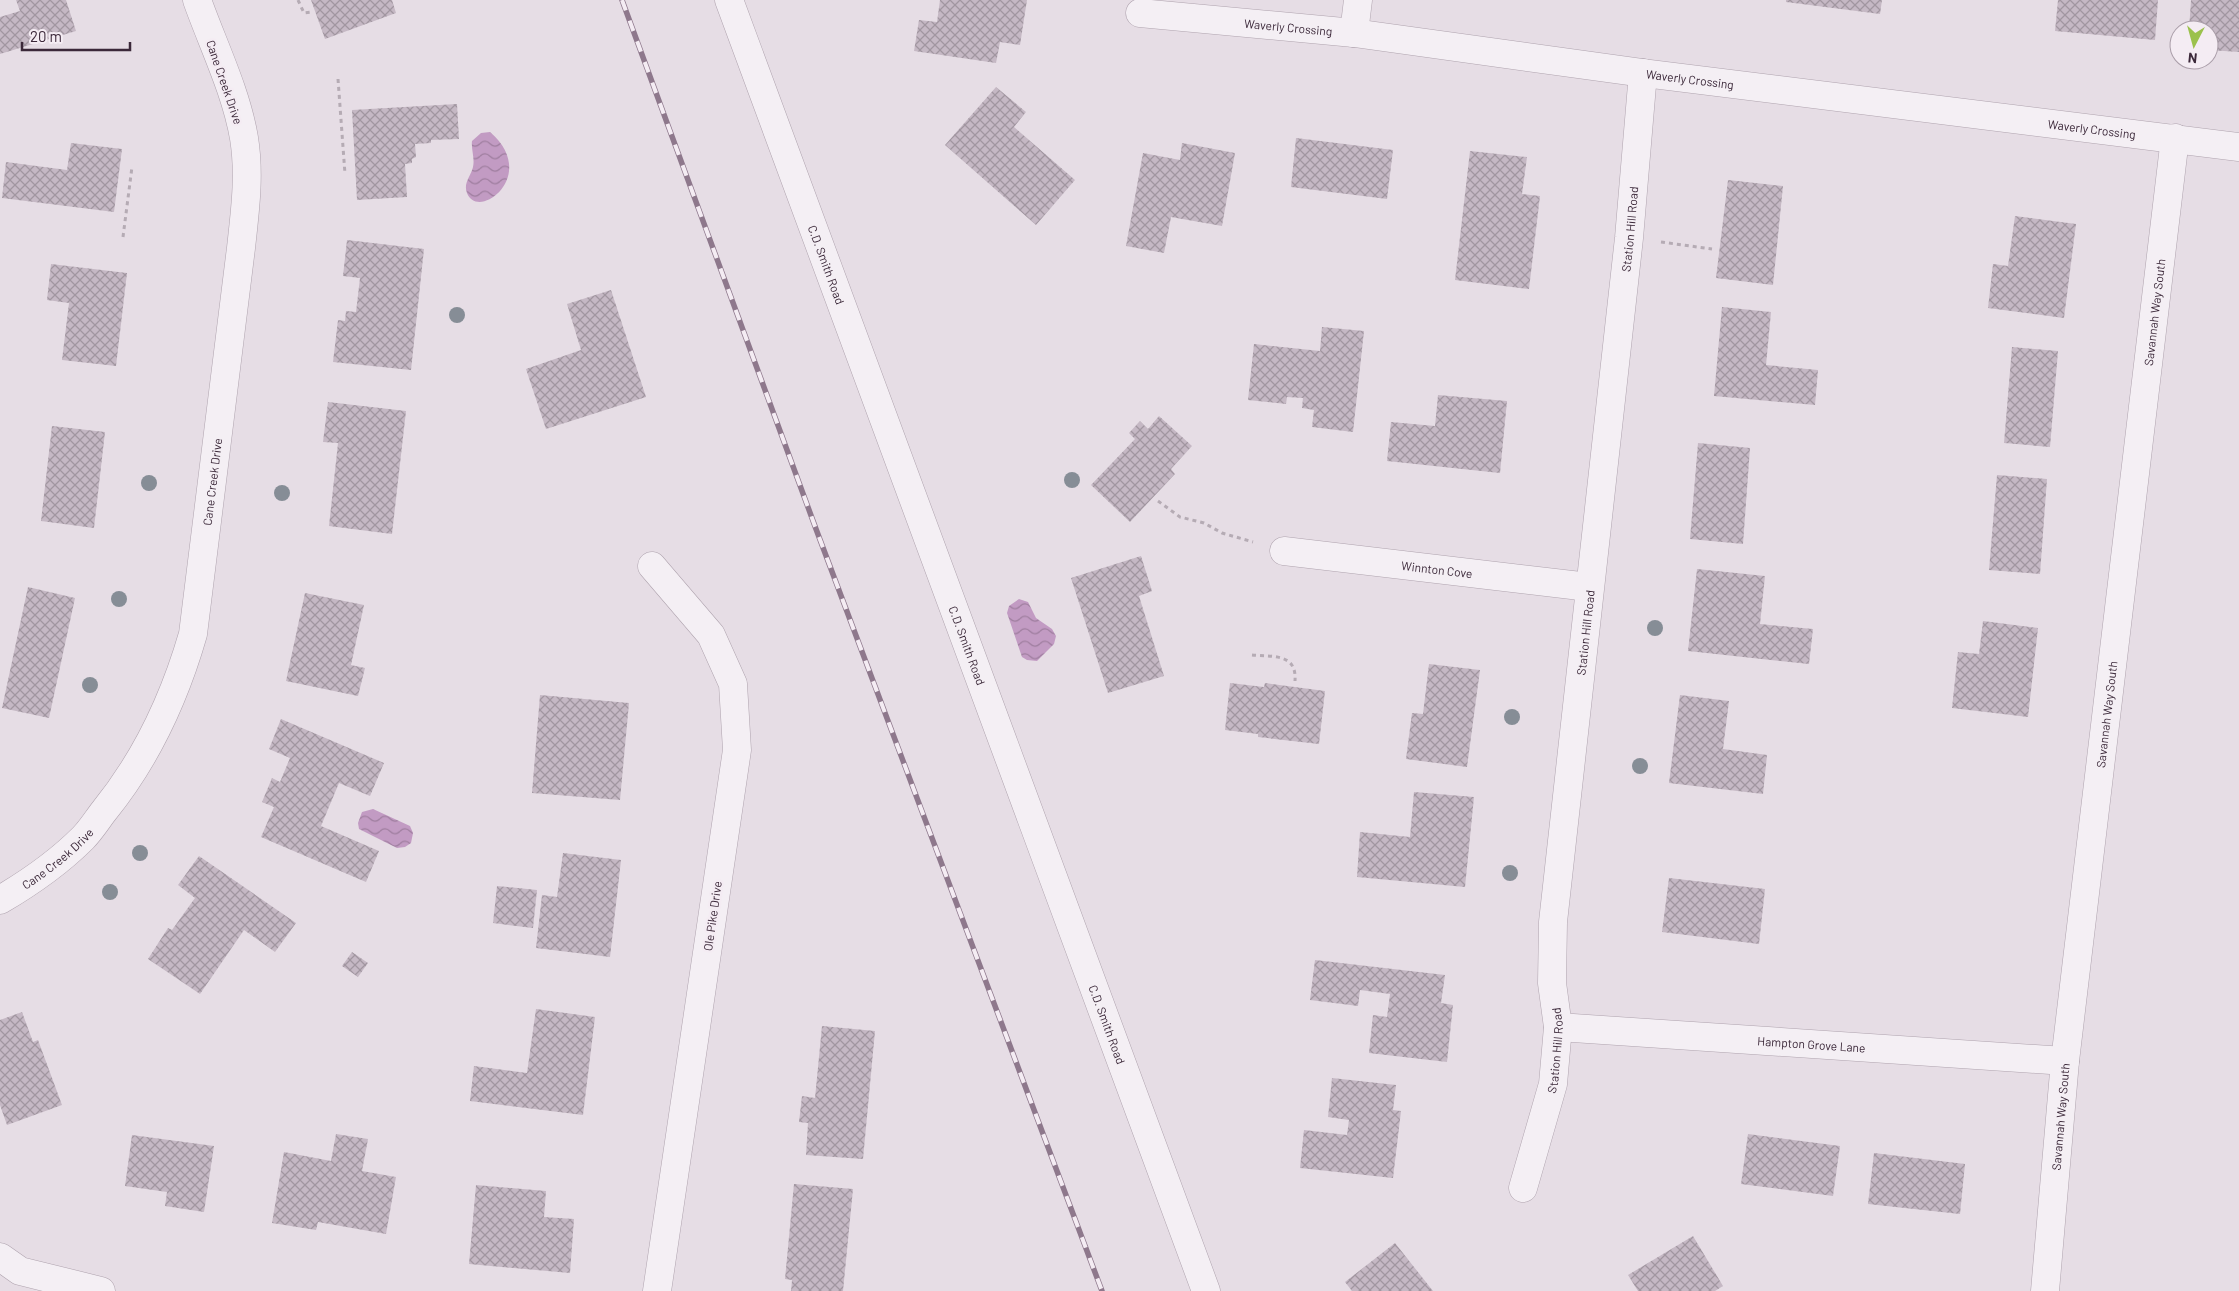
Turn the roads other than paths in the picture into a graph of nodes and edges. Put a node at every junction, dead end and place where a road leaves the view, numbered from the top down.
1 (197, 0) edge
2 (729, 0) edge
3 (1358, 0) edge
4 (1140, 13) dead end
5 (1354, 33) junction
6 (1643, 73) junction
7 (2175, 138) junction
8 (2239, 147) edge
9 (1284, 551) road end
10 (652, 566) dead end
11 (1589, 587) junction
12 (0, 900) edge
13 (1558, 1027) junction
14 (2065, 1061) junction
15 (1523, 1188) dead end
16 (0, 1258) edge
17 (101, 1291) edge
18 (657, 1291) edge
19 (1206, 1291) edge
20 (2045, 1291) edge

1 - 12 street, Cane Creek Drive
2 - 19 street, C.D. Smith Road
3 - 5 street
4 - 5 street, Waverly Crossing
5 - 6 street, Waverly Crossing
6 - 7 street, Waverly Crossing
6 - 11 street, Station Hill Road
7 - 8 street, Waverly Crossing
7 - 14 street, Savannah Way South
9 - 11 street, Winnton Cove
10 - 18 street, Ole Pike Drive
11 - 13 street, Station Hill Road
13 - 14 street, Hampton Grove Lane
13 - 15 street, Station Hill Road
14 - 20 street, Savannah Way South
16 - 17 street

